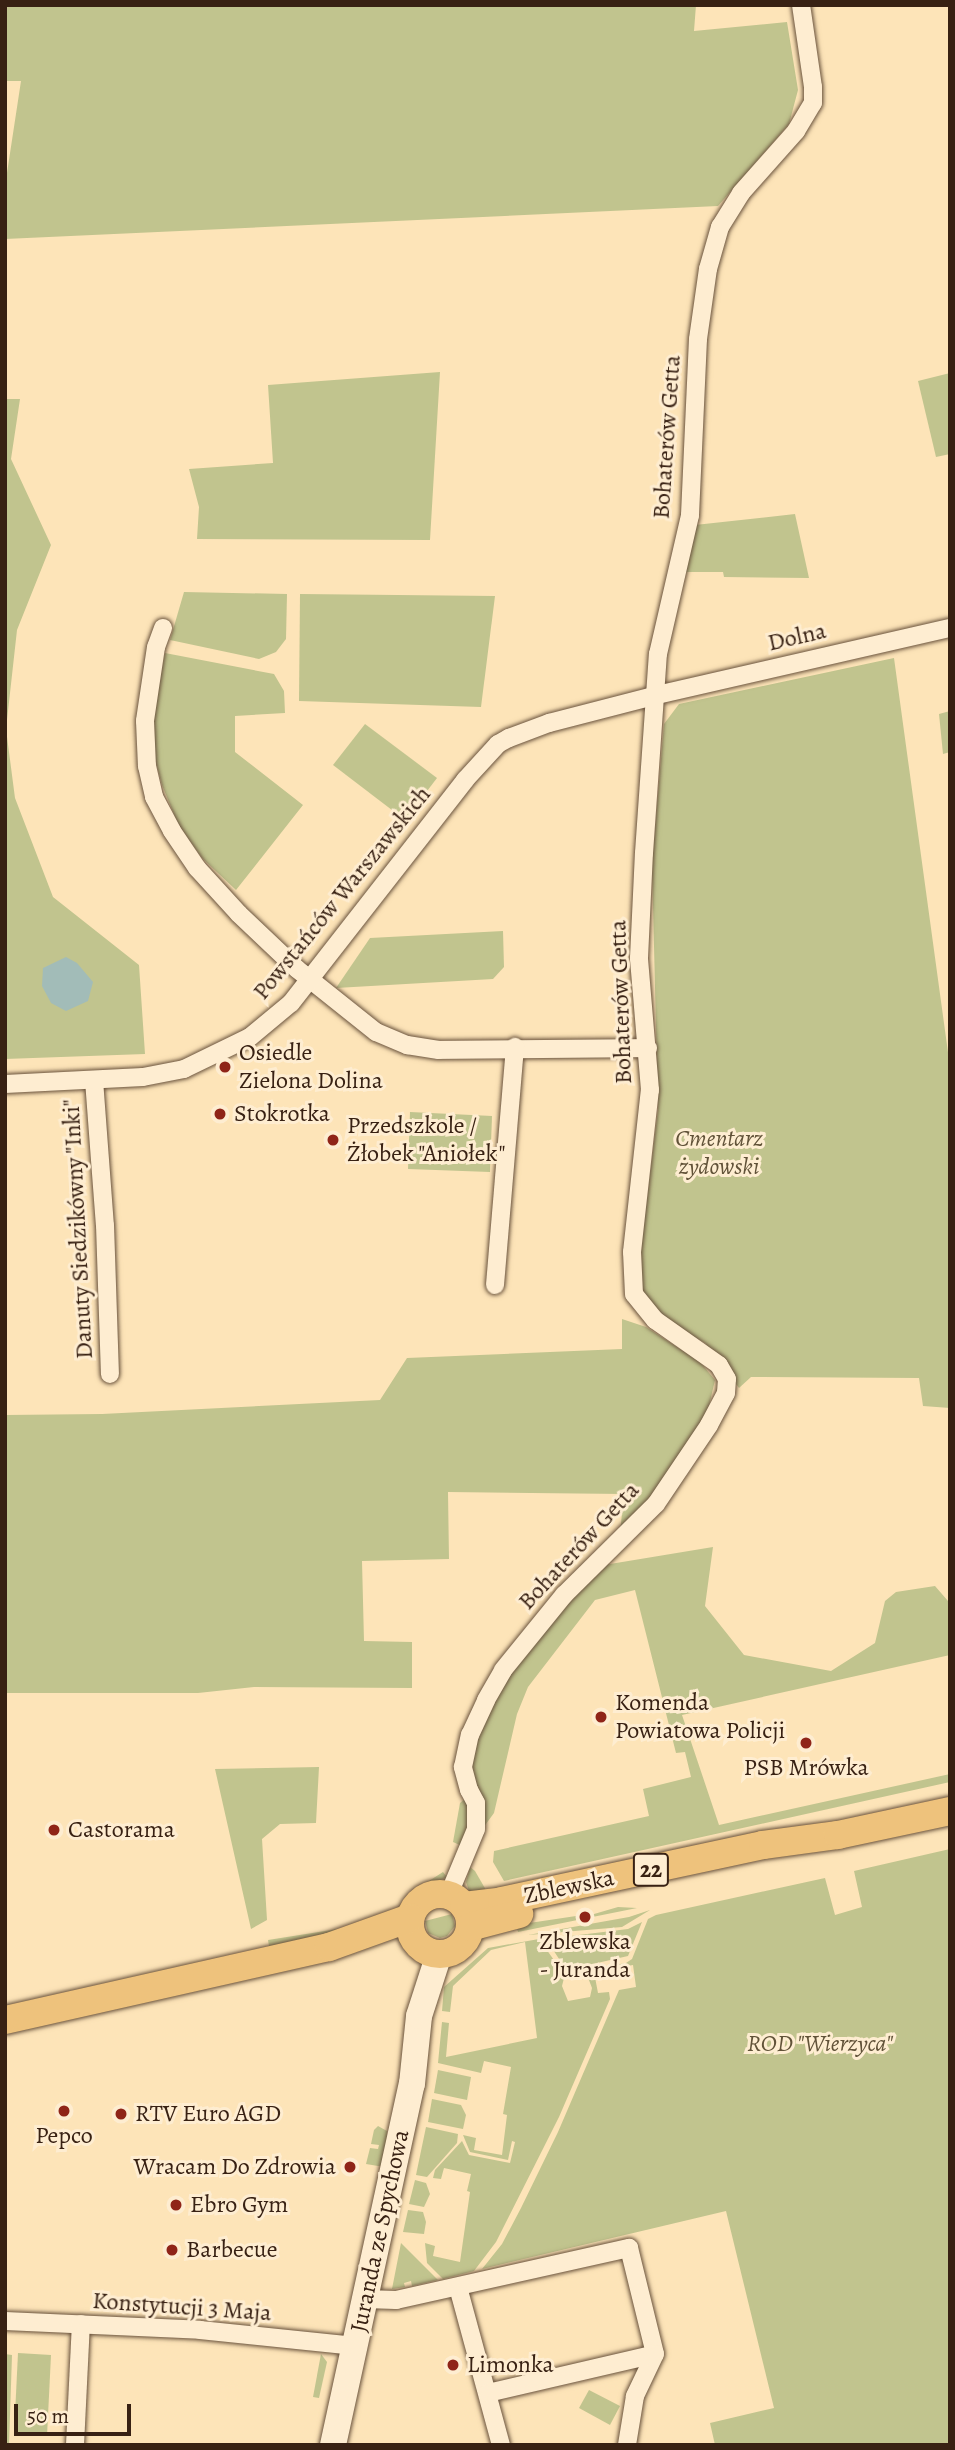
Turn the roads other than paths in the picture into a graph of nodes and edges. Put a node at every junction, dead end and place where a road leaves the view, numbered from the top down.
1 (801, 5) edge
2 (163, 628) dead end
3 (950, 628) edge
4 (657, 695) junction
5 (309, 980) junction
6 (515, 1047) junction
7 (648, 1048) junction
8 (94, 1080) junction
9 (5, 1084) edge
10 (495, 1285) dead end
11 (110, 1374) dead end
12 (950, 1811) edge
13 (461, 1909) junction
14 (421, 1939) junction
15 (5, 2020) edge
16 (458, 2287) junction
17 (365, 2299) junction
18 (5, 2321) edge
19 (81, 2325) junction
20 (355, 2346) junction
21 (655, 2354) junction
22 (488, 2393) junction
23 (78, 2441) edge
24 (333, 2445) edge
25 (501, 2445) edge
26 (627, 2445) edge

1 - 4 street, Bohaterów Getta
2 - 5 street
3 - 4 street, Dolna
4 - 5 street, Powstańców Warszawskich
4 - 7 street, Bohaterów Getta
5 - 6 street
5 - 8 street, Powstańców Warszawskich
6 - 7 street
6 - 10 street
7 - 13 street, Bohaterów Getta
8 - 9 street, Powstańców Warszawskich
8 - 11 street, Danuty Siedzikówny "Inki"
12 - 13 main road, Zblewska / 22
13 - 14 main road, 22
13 - 14 main road, 22
14 - 15 main road, 22
14 - 17 street, Juranda ze Spychowa
16 - 17 street
16 - 21 street
16 - 22 street
17 - 20 street, Juranda ze Spychowa
18 - 19 street, Konstytucji 3 Maja
19 - 20 street, Konstytucji 3 Maja
19 - 23 street
20 - 24 street, Juranda ze Spychowa
21 - 22 street
21 - 26 street
22 - 25 street

